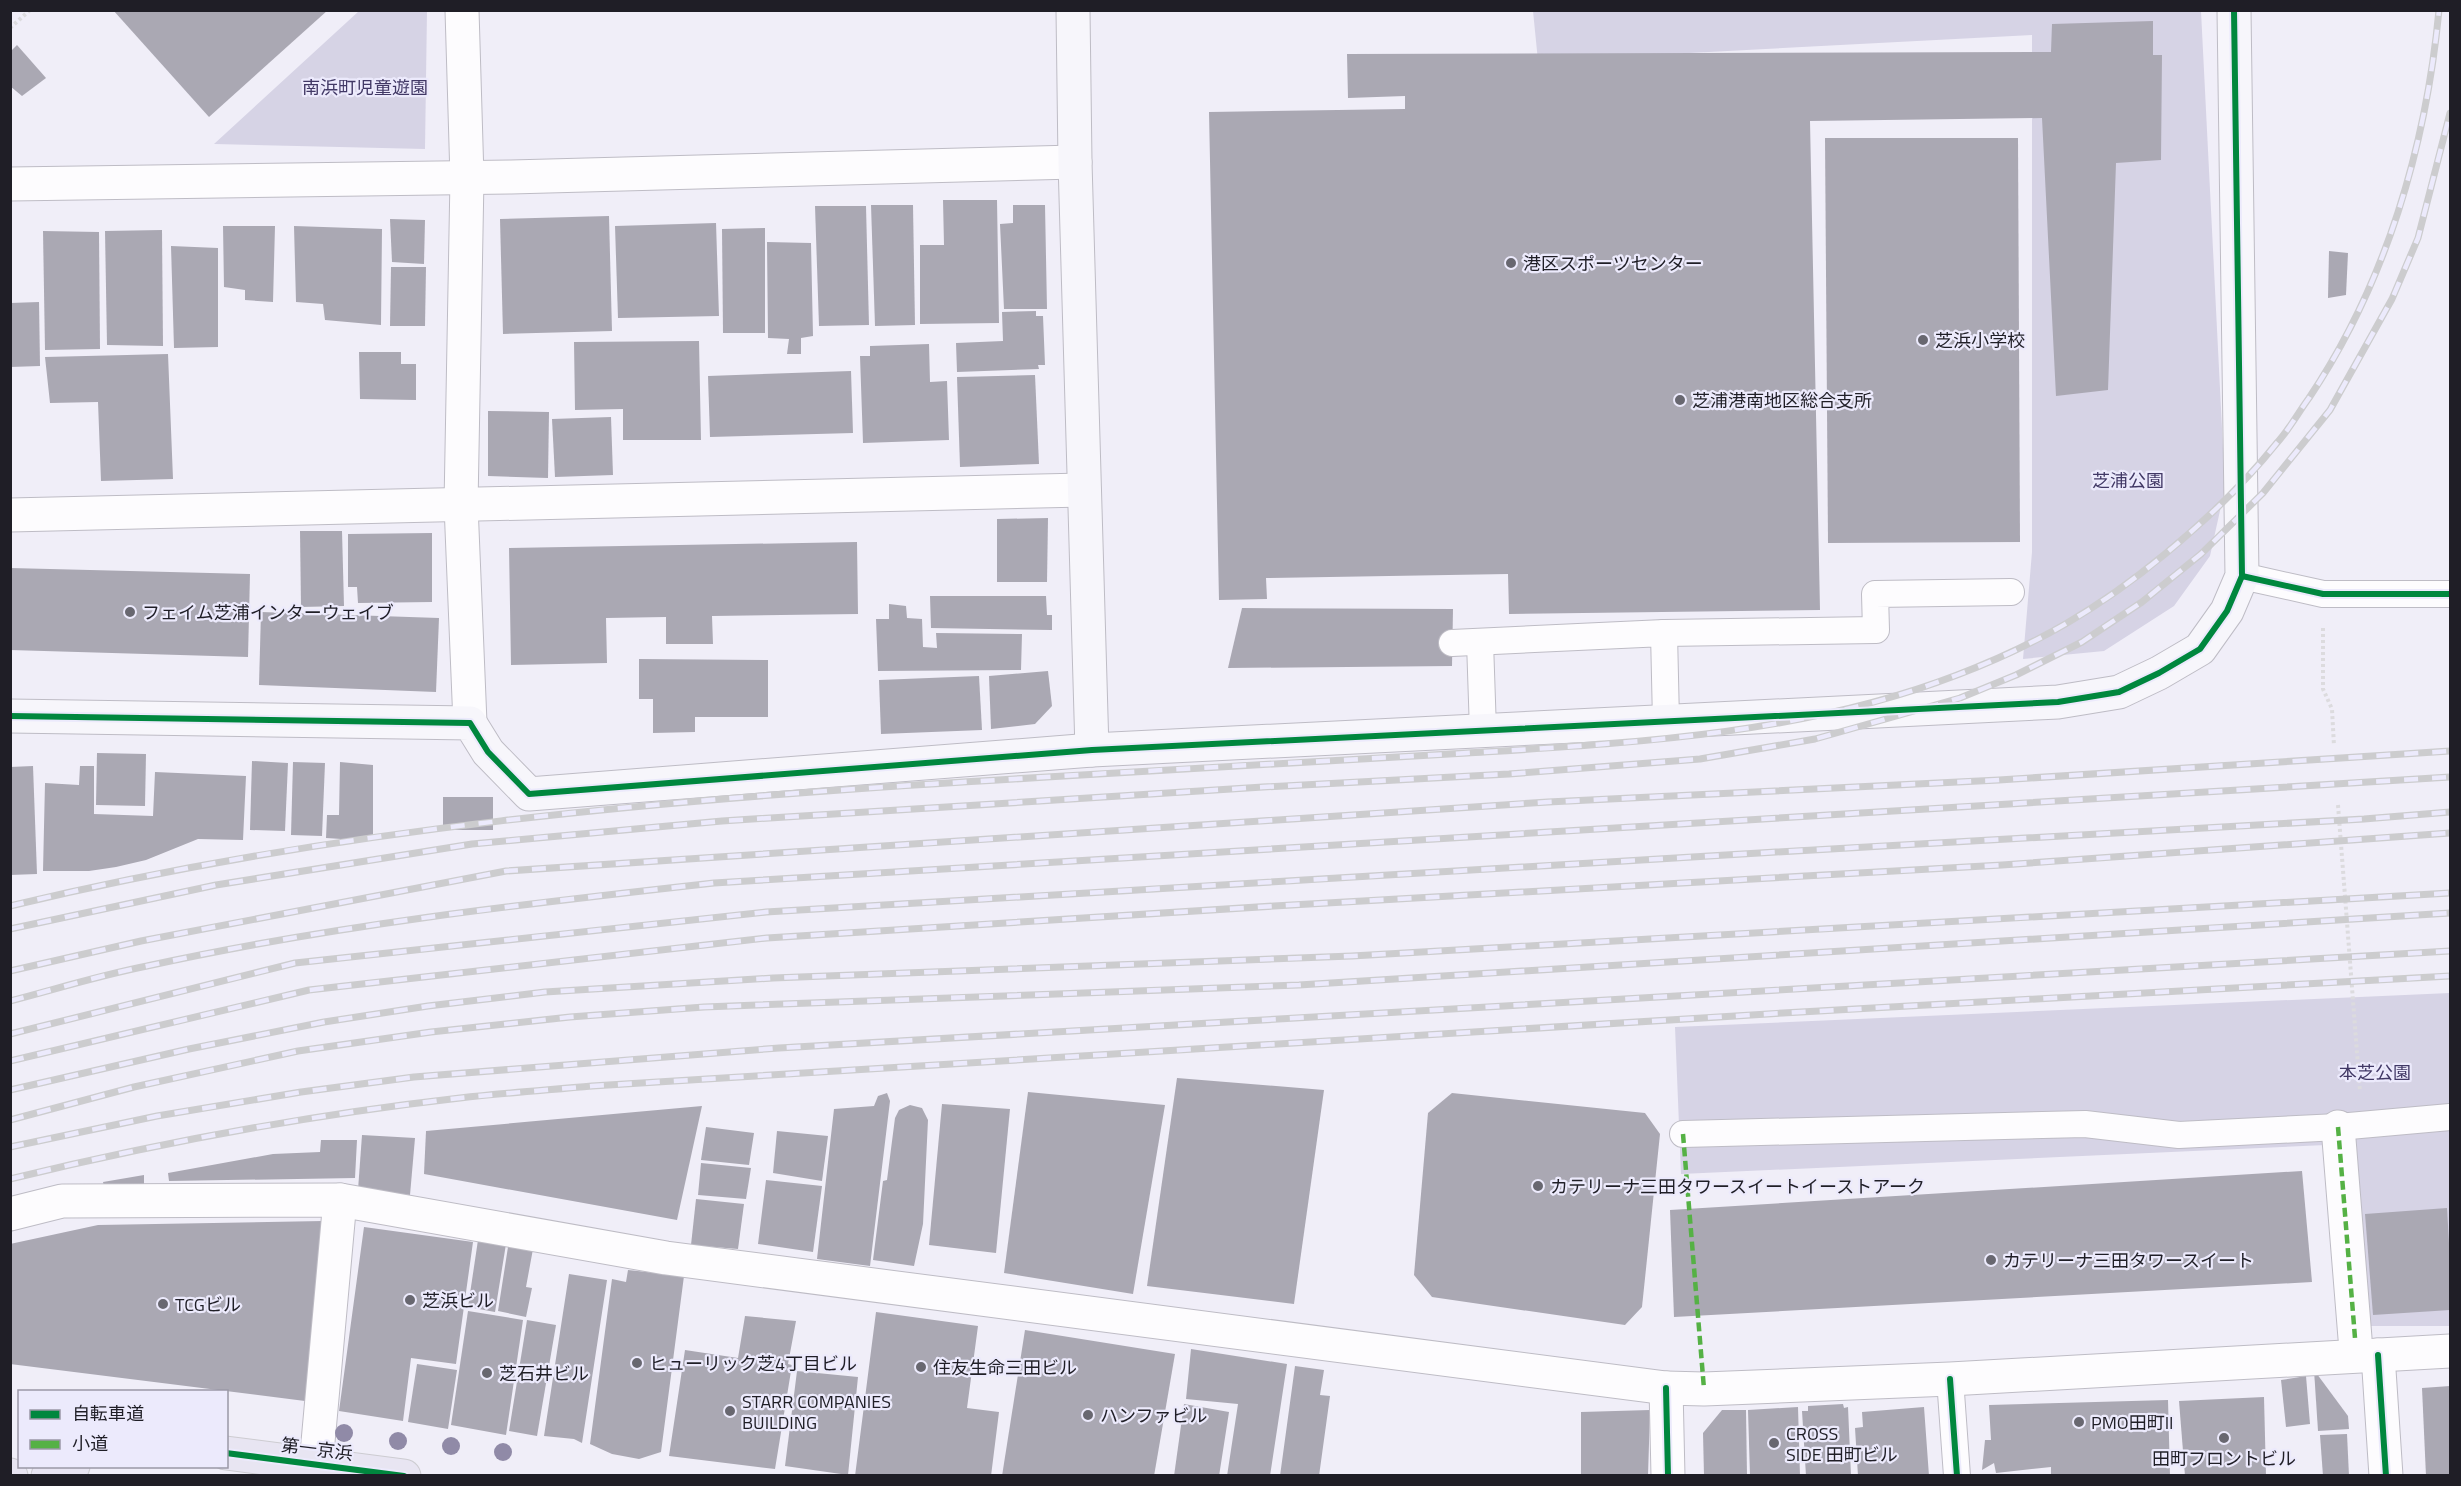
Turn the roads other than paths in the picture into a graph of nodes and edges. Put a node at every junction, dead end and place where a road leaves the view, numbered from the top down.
1 (462, 10) edge
2 (1074, 10) edge
3 (2234, 10) edge
4 (1075, 162) junction
5 (467, 178) junction
6 (10, 184) edge
7 (1084, 490) junction
8 (461, 505) junction
9 (10, 515) edge
10 (2242, 576) junction
11 (2011, 592) dead end
12 (2451, 594) edge
13 (1664, 633) junction
14 (1480, 642) junction
15 (1452, 643) dead end
16 (10, 716) edge
17 (1666, 721) junction
18 (470, 723) junction
19 (1483, 730) junction
20 (1092, 750) junction
21 (2451, 1117) edge
22 (2350, 1126) junction
23 (1683, 1134) dead end
24 (340, 1200) junction
25 (10, 1214) edge
26 (2366, 1346) junction
27 (2451, 1350) edge
28 (1950, 1378) junction
29 (1666, 1388) junction
30 (228, 1453) edge
31 (316, 1464) junction
32 (70, 1468) edge
33 (48, 1476) edge
34 (404, 1476) edge
35 (1668, 1476) edge
36 (1958, 1476) edge
37 (2386, 1476) edge

1 - 5 street
2 - 4 street
3 - 10 street
4 - 5 street
4 - 7 street
5 - 6 street
5 - 8 street
7 - 8 street
7 - 20 street
8 - 9 street
8 - 18 street
10 - 12 lane
10 - 17 street
11 - 13 lane
13 - 14 lane
13 - 17 lane
14 - 15 lane
14 - 19 lane
16 - 18 street
17 - 19 street
18 - 20 street
19 - 20 street
21 - 22 lane
22 - 23 lane
22 - 26 street
24 - 25 street
24 - 29 street
24 - 31 street
26 - 27 street
26 - 28 street
26 - 37 street
28 - 29 street
28 - 36 lane
29 - 35 street
30 - 31 highway, 第一京浜
31 - 34 highway, 第一京浜
32 - 33 highway

